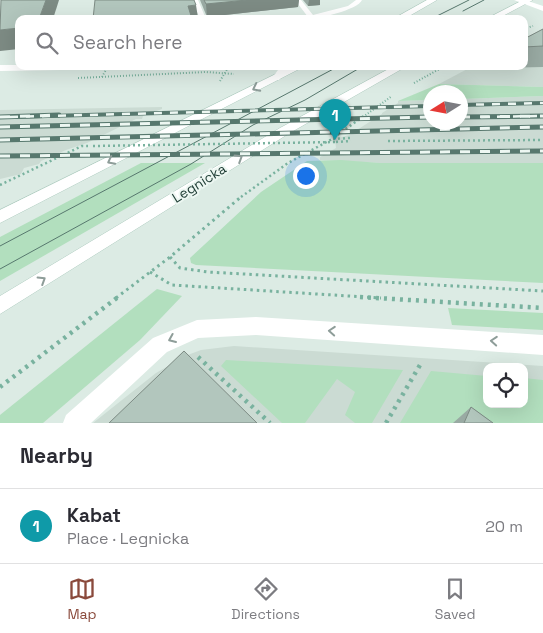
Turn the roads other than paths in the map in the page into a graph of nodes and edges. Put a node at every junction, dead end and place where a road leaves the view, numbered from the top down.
1 (195, 0) edge
2 (298, 0) edge
3 (359, 0) edge
4 (433, 0) edge
5 (524, 1) edge
6 (543, 8) edge
7 (201, 15) edge
8 (309, 15) edge
9 (322, 15) edge
10 (405, 15) edge
11 (498, 15) edge
12 (0, 68) edge
13 (15, 68) edge
14 (283, 70) edge
15 (292, 70) edge
16 (395, 70) edge
17 (276, 78) junction
18 (0, 217) edge
19 (0, 306) edge
20 (543, 345) edge
21 (74, 423) edge

1 - 7 lane
2 - 8 lane
3 - 9 lane
4 - 10 main road
5 - 6 main road
5 - 11 main road
12 - 13 main road
14 - 17 lane
15 - 17 main road
19 -> 16 main road, Legnicka
17 -> 18 main road
20 -> 21 main road

